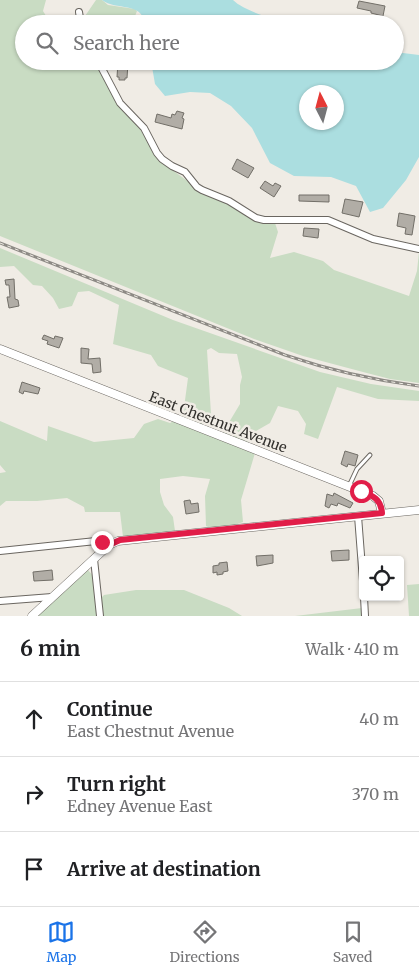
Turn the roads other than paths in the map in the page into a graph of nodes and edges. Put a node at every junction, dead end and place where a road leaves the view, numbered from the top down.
1 (79, 12) dead end
2 (80, 15) edge
3 (103, 70) edge
4 (419, 249) edge
5 (0, 349) edge
6 (370, 455) dead end
7 (348, 486) junction
8 (419, 510) edge
9 (382, 513) junction
10 (358, 516) junction
11 (109, 545) junction
12 (0, 551) edge
13 (361, 556) edge
14 (94, 559) junction
15 (52, 597) junction
16 (0, 601) edge
17 (364, 601) edge
18 (32, 616) edge
19 (100, 616) edge
20 (365, 616) edge

1 - 2 street
3 - 4 street
5 - 7 street, East Chestnut Avenue
6 - 7 lane
7 - 9 street, East Chestnut Avenue
8 - 9 street
9 - 10 street
10 - 11 street
10 - 13 street
11 - 12 street
11 - 14 street
14 - 15 street
14 - 19 street
15 - 16 street
15 - 18 street
17 - 20 street

